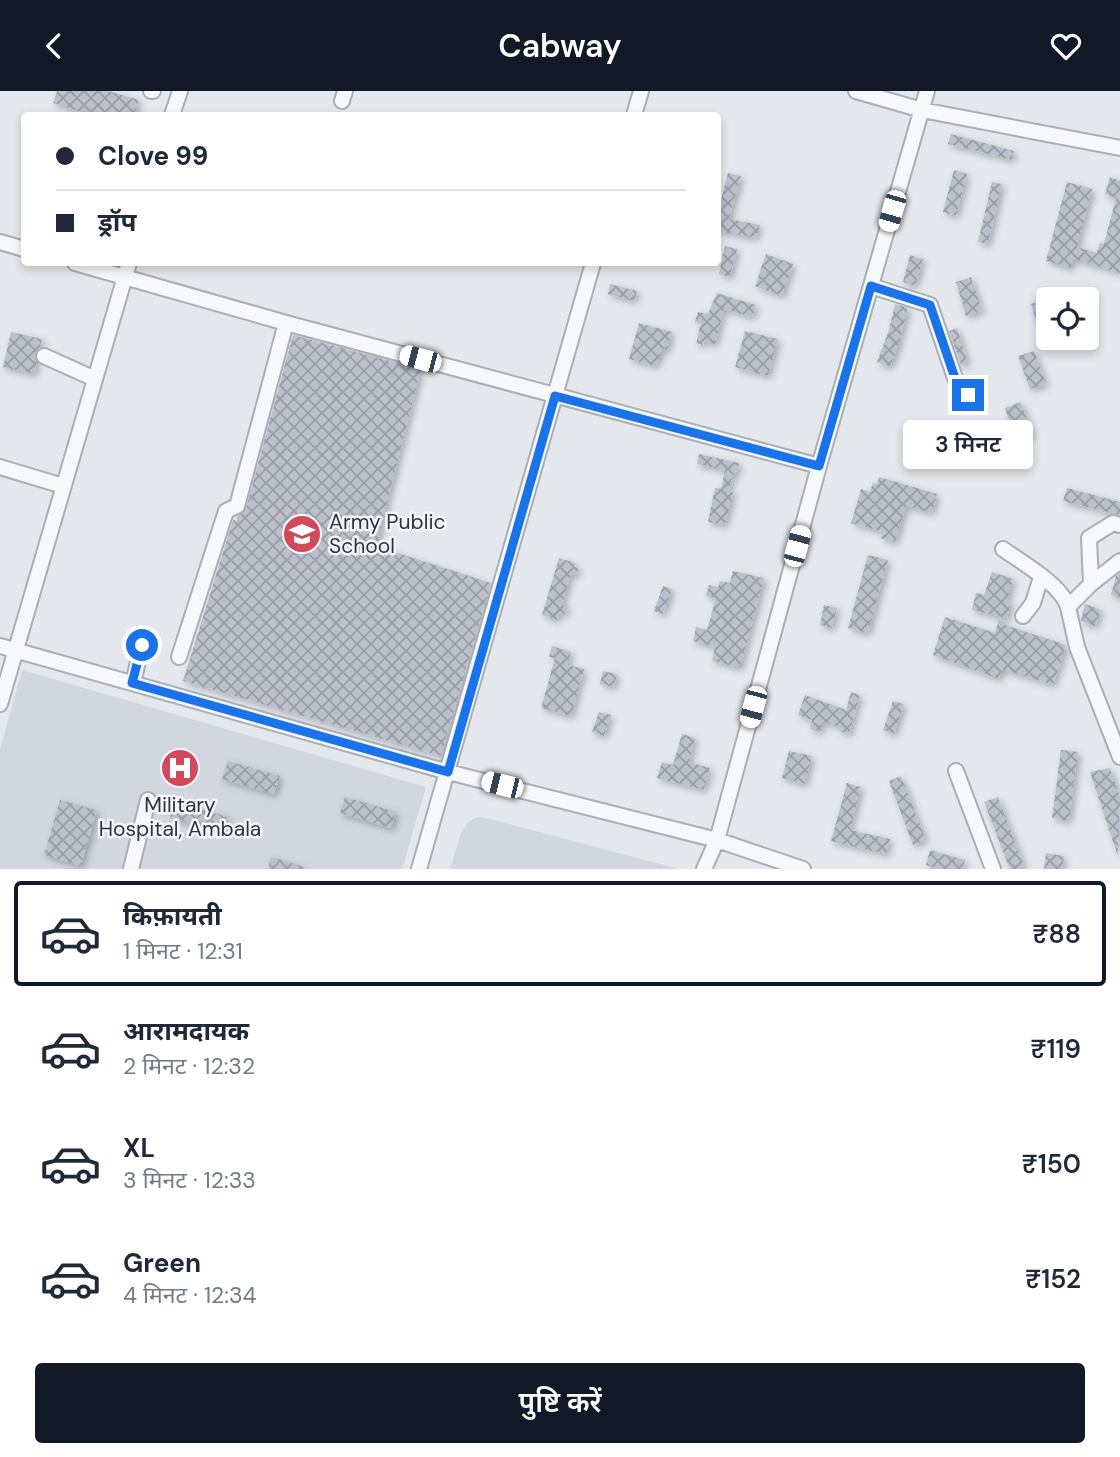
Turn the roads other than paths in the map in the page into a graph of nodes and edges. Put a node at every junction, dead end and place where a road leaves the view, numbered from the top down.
1 (180, 91) edge
2 (641, 91) edge
3 (856, 91) edge
4 (927, 91) edge
5 (922, 110) junction
6 (173, 112) edge
7 (635, 112) edge
8 (1120, 148) edge
9 (0, 242) edge
10 (21, 248) edge
11 (101, 266) edge
12 (592, 266) edge
13 (127, 269) edge
14 (871, 286) junction
15 (286, 323) junction
16 (44, 356) dead end
17 (95, 379) junction
18 (968, 395) dead end
19 (555, 396) junction
20 (819, 466) junction
21 (0, 467) edge
22 (63, 486) junction
23 (1120, 525) edge
24 (1003, 549) dead end
25 (1120, 561) edge
26 (1041, 577) junction
27 (1091, 584) junction
28 (1068, 607) junction
29 (1023, 616) dead end
30 (142, 645) dead end
31 (0, 646) edge
32 (15, 650) junction
33 (179, 656) dead end
34 (132, 683) junction
35 (0, 703) edge
36 (1120, 757) edge
37 (956, 771) dead end
38 (448, 772) junction
39 (148, 800) dead end
40 (717, 841) junction
41 (131, 869) edge
42 (419, 869) edge
43 (704, 869) edge
44 (803, 869) edge
45 (993, 869) edge

1 - 6 street
2 - 7 street
3 - 5 street
4 - 5 street
5 - 8 street
5 - 14 street
9 - 10 street
11 - 13 street
12 - 19 street
13 - 15 street
13 - 17 street
14 - 18 street
14 - 20 street
15 - 19 street
15 - 33 street
16 - 17 street
17 - 22 street
19 - 20 street
19 - 38 street
20 - 40 street
21 - 22 street
22 - 32 street
23 - 27 street
24 - 26 street
25 - 27 street
26 - 28 street
26 - 29 street
27 - 28 street
28 - 36 street
30 - 34 street
31 - 32 street
32 - 34 street
32 - 35 street
34 - 38 street
37 - 45 street
38 - 40 street
38 - 42 street
39 - 41 street
40 - 43 street
40 - 44 street

